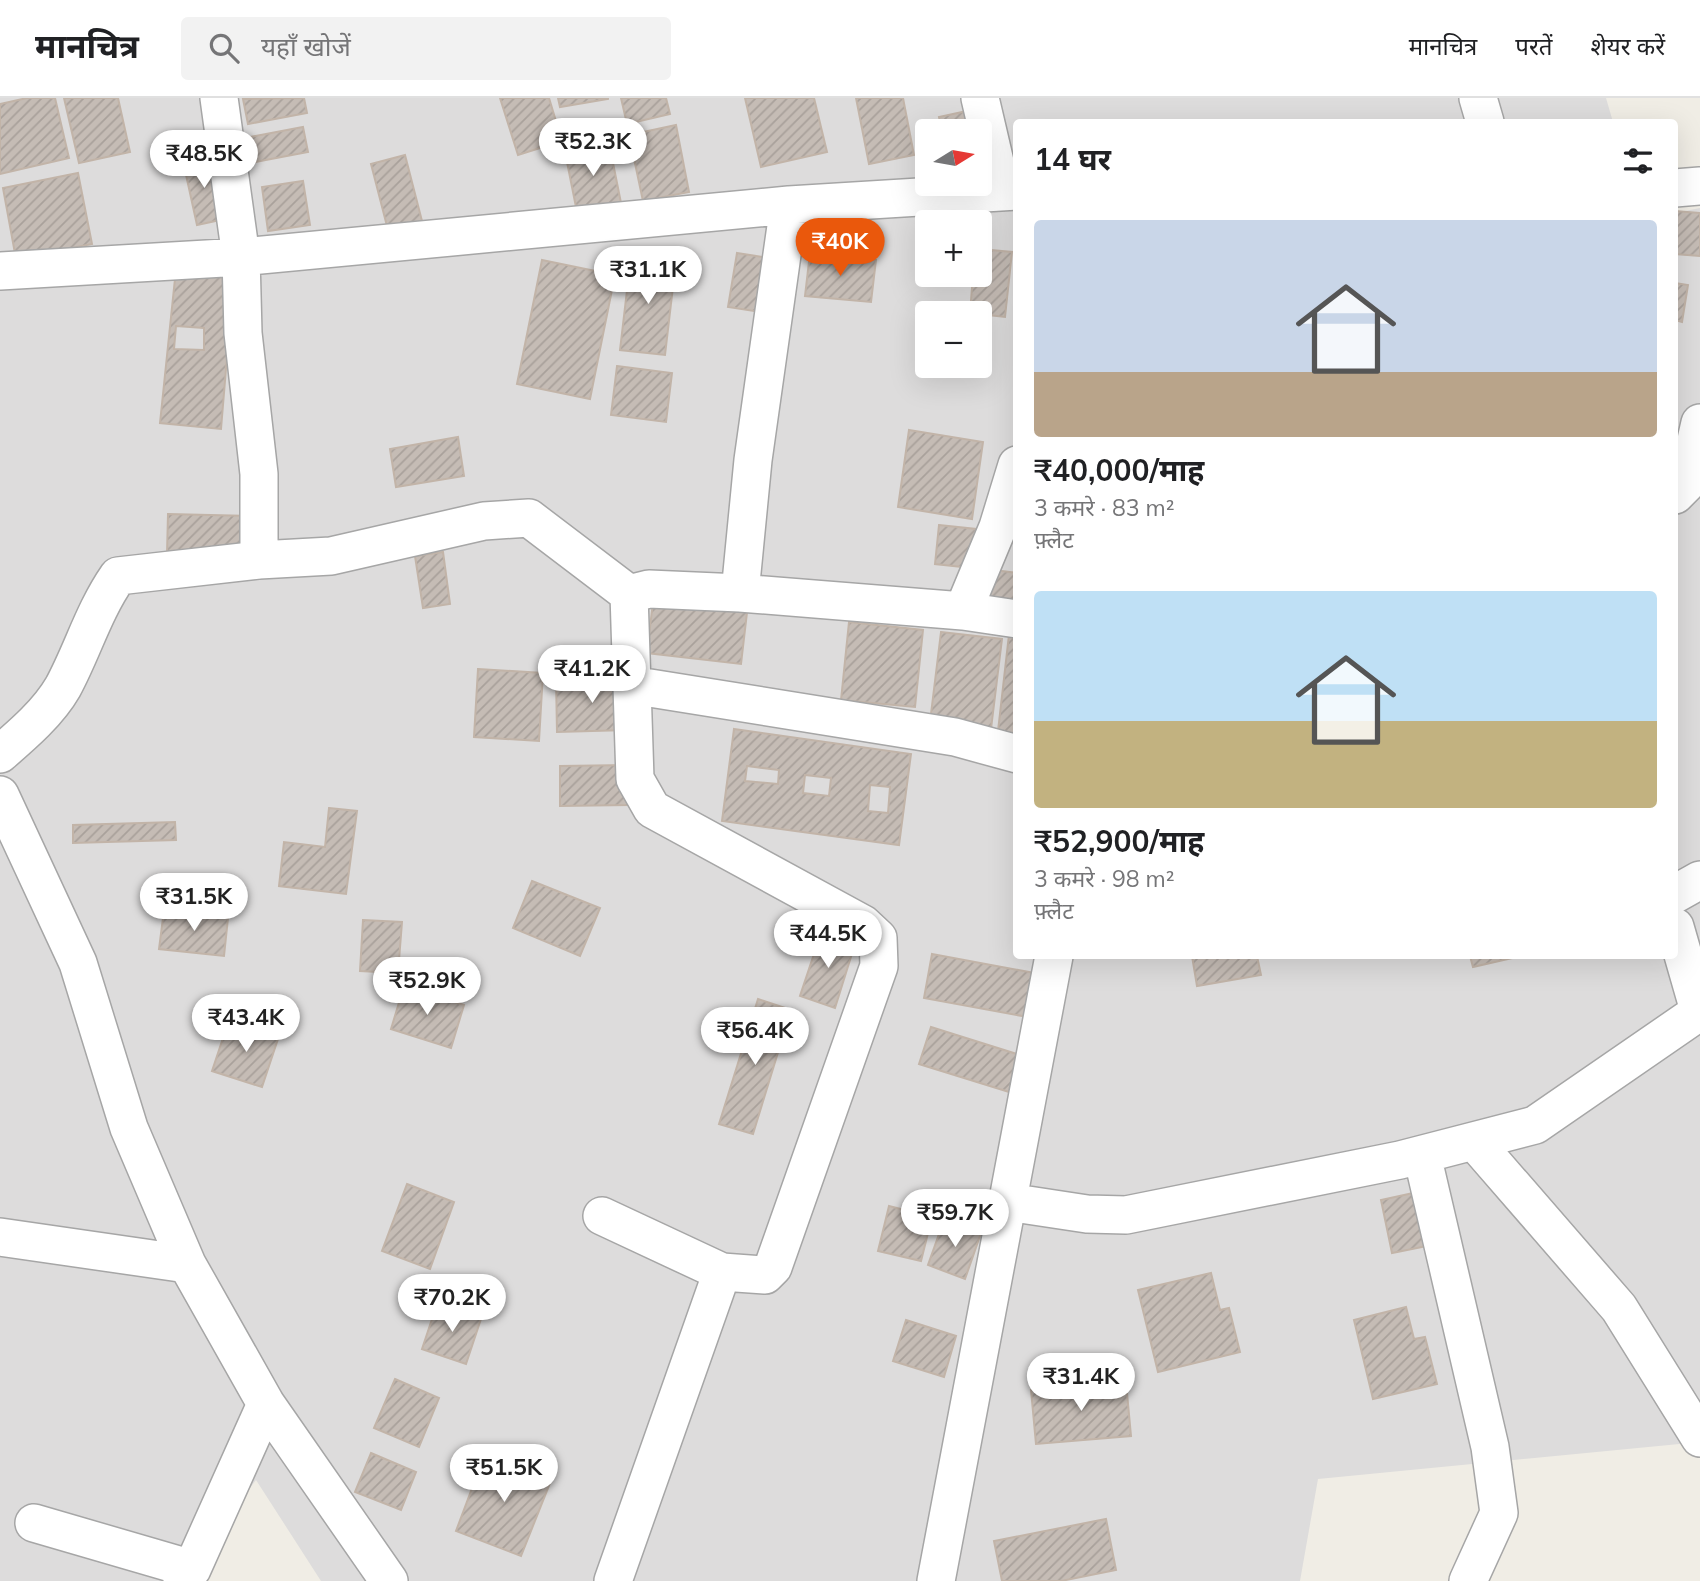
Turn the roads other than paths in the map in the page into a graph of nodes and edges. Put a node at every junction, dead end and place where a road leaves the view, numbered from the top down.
1 (219, 98) edge
2 (980, 98) edge
3 (1478, 98) edge
4 (1484, 119) edge
5 (1700, 186) edge
6 (1678, 188) edge
7 (1009, 192) edge
8 (789, 205) junction
9 (241, 257) junction
10 (0, 271) edge
11 (1700, 423) edge
12 (1013, 478) edge
13 (1678, 492) edge
14 (259, 560) junction
15 (740, 593) junction
16 (629, 594) junction
17 (963, 611) junction
18 (1013, 619) edge
19 (631, 685) junction
20 (1013, 753) edge
21 (0, 754) edge
22 (0, 795) edge
23 (1700, 880) edge
24 (1678, 892) edge
25 (1678, 938) edge
26 (1053, 959) edge
27 (1699, 1013) edge
28 (1474, 1141) junction
29 (1422, 1155) junction
30 (1008, 1202) junction
31 (602, 1216) dead end
32 (0, 1237) edge
33 (187, 1264) junction
34 (722, 1272) junction
35 (266, 1404) junction
36 (1700, 1438) edge
37 (34, 1523) dead end
38 (187, 1575) edge
39 (389, 1581) edge
40 (613, 1581) edge
41 (936, 1581) edge
42 (1468, 1581) edge

1 - 9 street
2 - 7 street
3 - 4 street
5 - 6 street
7 - 8 street
8 - 9 street
8 - 15 street
9 - 10 street
9 - 14 street
11 - 13 street
12 - 17 street
14 - 16 street
14 - 21 street
15 - 16 street
15 - 17 street
16 - 19 street
17 - 18 street
19 - 20 street
19 - 34 street
22 - 33 street
23 - 24 street
25 - 27 street
26 - 30 street
27 - 28 street
28 - 29 street
28 - 36 street
29 - 30 street
29 - 42 street
30 - 41 street
31 - 34 street
32 - 33 street
33 - 35 street
34 - 40 street
35 - 38 street
35 - 39 street
37 - 38 street

